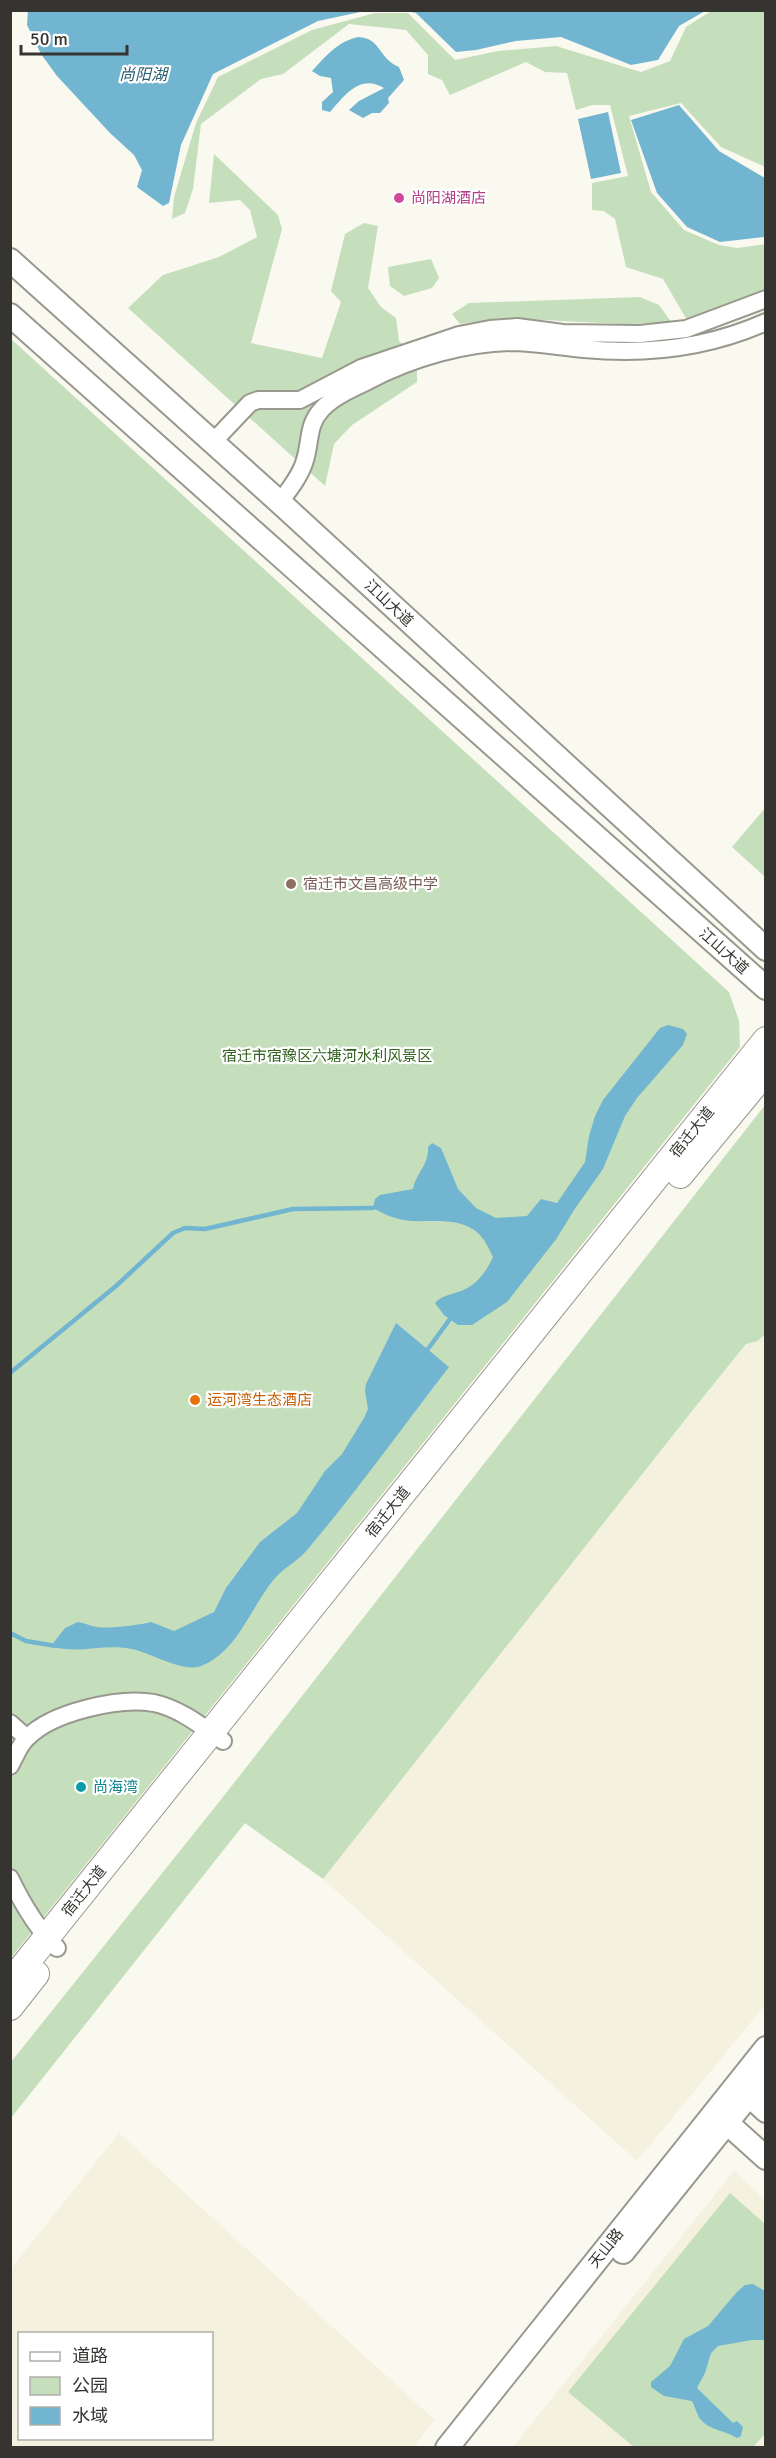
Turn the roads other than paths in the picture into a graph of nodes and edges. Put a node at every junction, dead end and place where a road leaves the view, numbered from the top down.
1 (10, 260) edge
2 (765, 299) edge
3 (10, 315) edge
4 (765, 322) edge
5 (213, 442) junction
6 (280, 502) junction
7 (765, 949) edge
8 (765, 988) edge
9 (765, 1040) edge
10 (765, 1071) edge
11 (10, 1723) edge
12 (217, 1737) junction
13 (27, 1738) junction
14 (10, 1766) edge
15 (10, 1878) edge
16 (52, 1943) junction
17 (10, 1983) edge
18 (10, 2007) edge
19 (765, 2048) edge
20 (765, 2074) edge
21 (743, 2090) junction
22 (765, 2111) edge
23 (721, 2117) junction
24 (765, 2158) edge
25 (447, 2448) edge
26 (467, 2448) edge

1 - 5 main road, 江山大道
2 - 5 street
3 - 8 main road, 江山大道
4 - 6 street
5 - 6 main road, 江山大道
6 - 7 main road, 江山大道
9 - 12 main road, 宿迁大道
10 - 12 main road, 宿迁大道
11 - 13 street
12 - 13 street
12 - 16 main road, 宿迁大道
13 - 14 street
15 - 16 street
16 - 17 main road, 宿迁大道
16 - 18 main road, 宿迁大道
19 - 21 main road, 天山路
20 - 21 main road, 天山路
21 - 22 main road
21 - 23 main road, 天山路
23 - 24 main road
23 - 25 main road, 天山路
23 - 26 main road, 天山路

